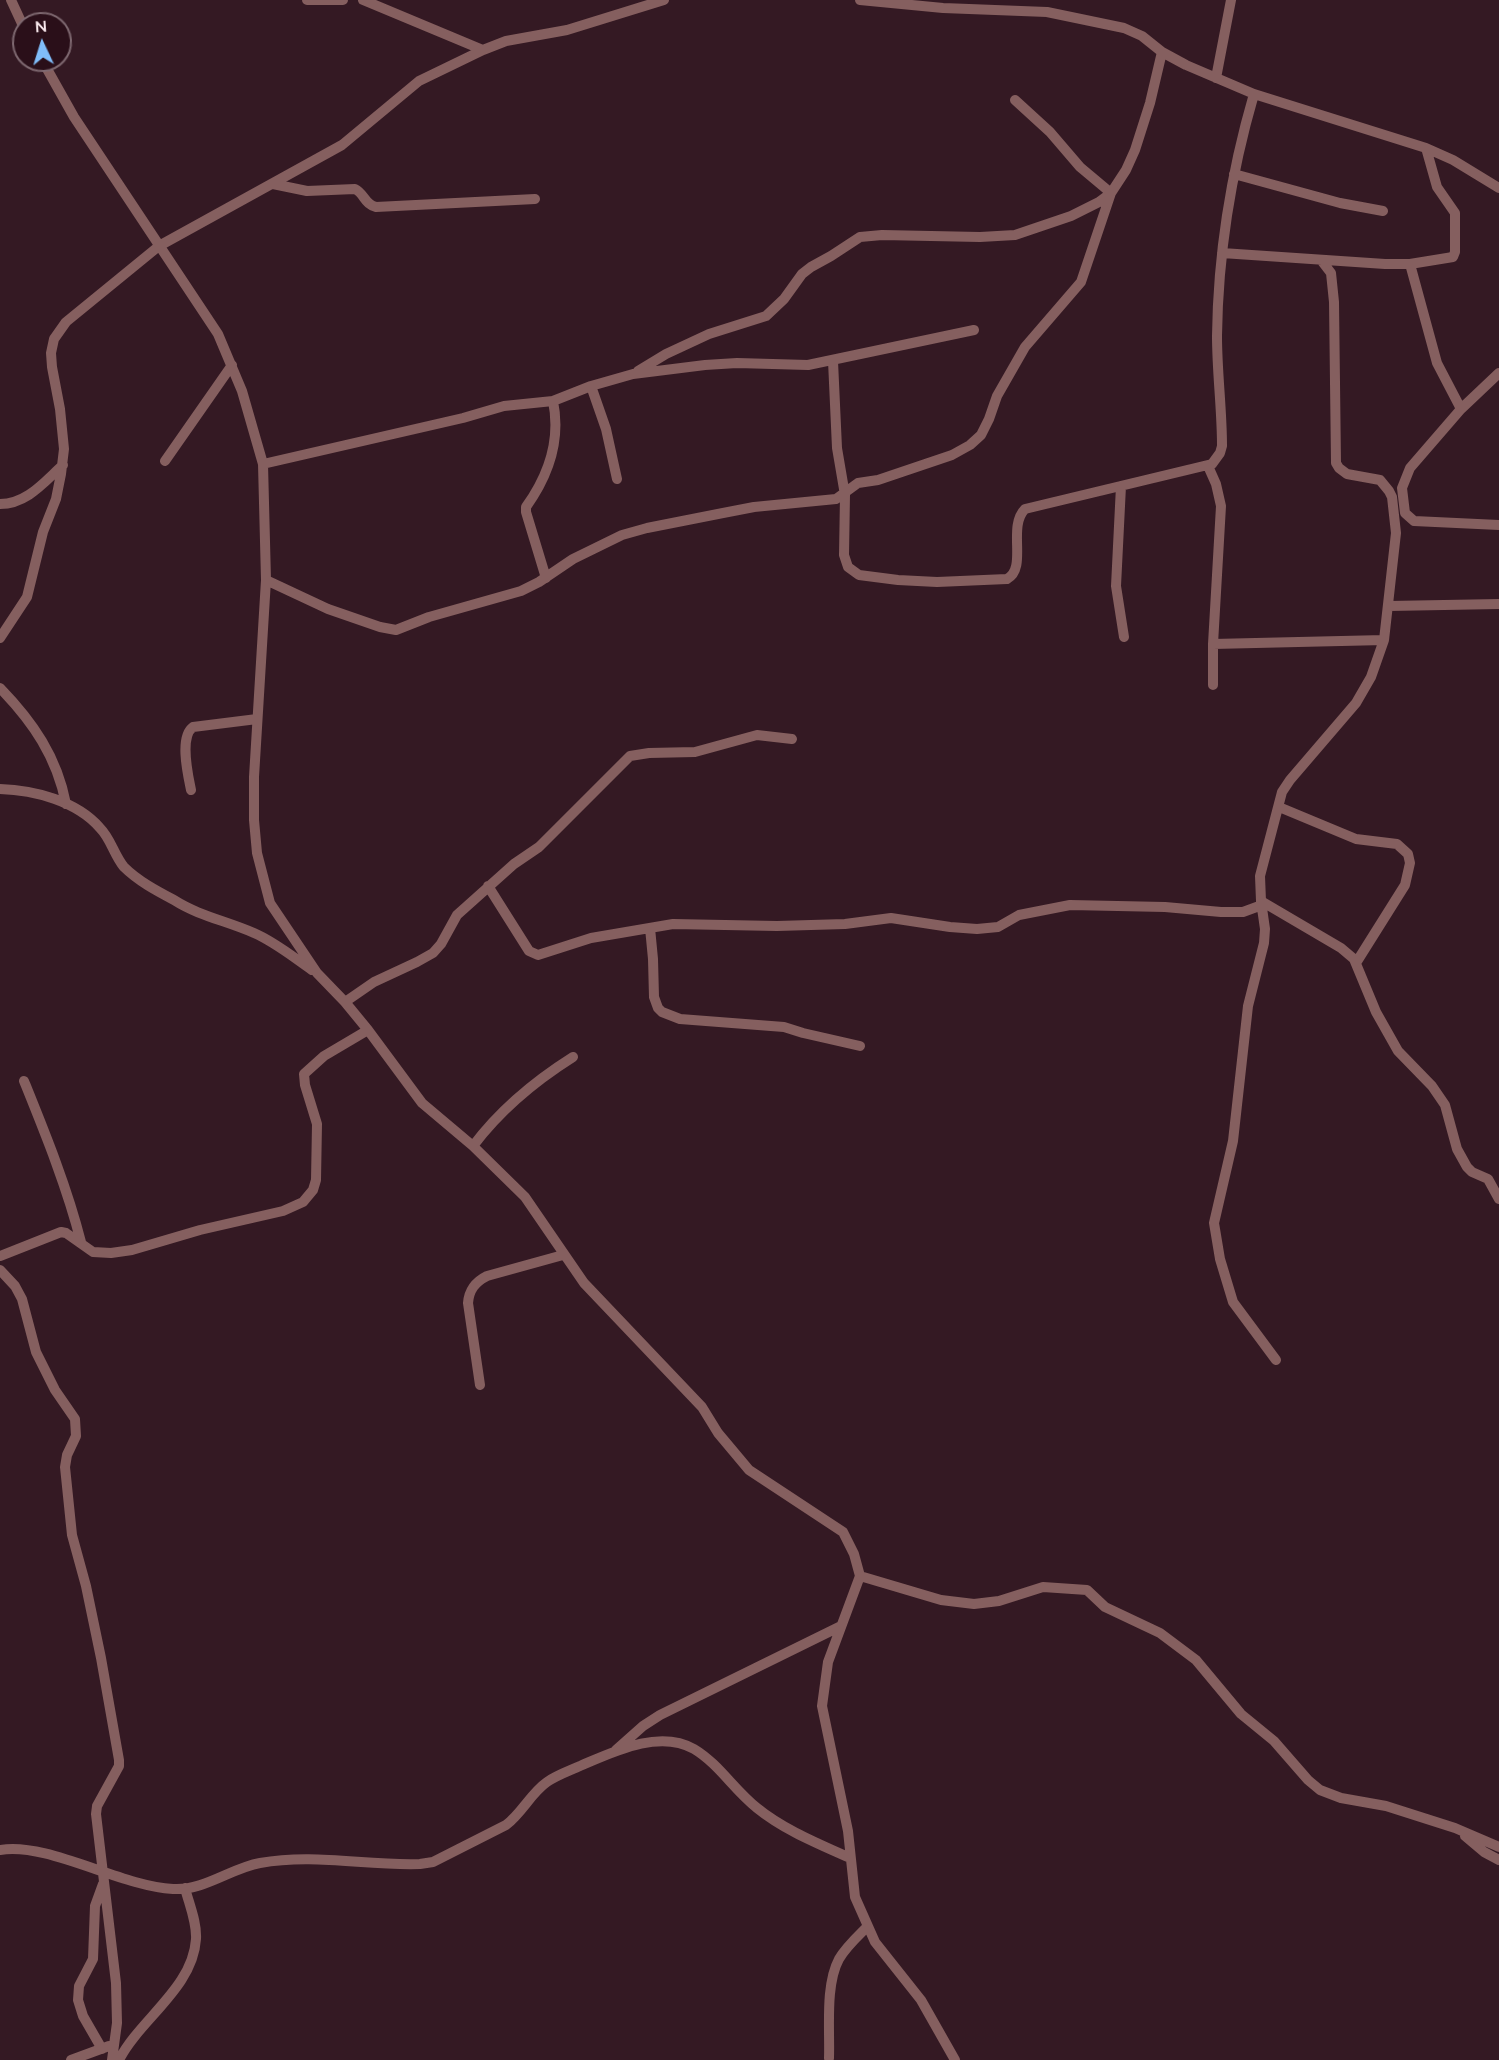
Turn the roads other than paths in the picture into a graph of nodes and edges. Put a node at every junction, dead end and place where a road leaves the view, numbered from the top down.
1 (306, 0) edge
2 (343, 0) edge
3 (363, 0) edge
4 (664, 0) edge
5 (860, 0) edge
6 (1021, 0) edge
7 (1231, 0) edge
8 (1004, 10) junction
9 (483, 50) junction
10 (1162, 52) junction
11 (49, 72) edge
12 (1216, 78) junction
13 (1254, 94) junction
14 (1015, 100) dead end
15 (1426, 148) junction
16 (1234, 174) junction
17 (273, 184) junction
18 (1499, 188) edge
19 (1111, 193) junction
20 (535, 199) dead end
21 (1383, 211) dead end
22 (159, 246) junction
23 (1222, 253) junction
24 (1321, 260) junction
25 (1410, 264) junction
26 (974, 330) dead end
27 (833, 360) junction
28 (232, 365) junction
29 (1499, 373) edge
30 (633, 374) junction
31 (591, 386) junction
32 (553, 401) junction
33 (1461, 409) junction
34 (165, 461) dead end
35 (263, 464) junction
36 (63, 465) junction
37 (1208, 466) junction
38 (617, 479) dead end
39 (1121, 486) junction
40 (845, 495) junction
41 (0, 504) edge
42 (1499, 525) edge
43 (546, 578) junction
44 (266, 580) junction
45 (1499, 604) edge
46 (1389, 606) junction
47 (1124, 637) dead end
48 (0, 638) edge
49 (1384, 640) junction
50 (1213, 644) junction
51 (1213, 686) dead end
52 (0, 688) edge
53 (257, 719) junction
54 (792, 739) dead end
55 (0, 789) edge
56 (190, 790) dead end
57 (66, 804) junction
58 (1279, 807) junction
59 (488, 886) junction
60 (1261, 903) junction
61 (650, 928) junction
62 (1356, 963) junction
63 (317, 973) junction
64 (345, 1002) junction
65 (368, 1030) junction
66 (860, 1046) dead end
67 (573, 1057) dead end
68 (24, 1081) dead end
69 (473, 1146) junction
70 (1499, 1174) edge
71 (1484, 1176) junction
72 (1499, 1199) edge
73 (81, 1242) junction
74 (563, 1255) junction
75 (0, 1256) edge
76 (0, 1270) edge
77 (1276, 1360) dead end
78 (480, 1385) dead end
79 (860, 1576) junction
80 (841, 1626) junction
81 (614, 1752) junction
82 (1455, 1828) junction
83 (1499, 1847) edge
84 (1, 1854) edge
85 (850, 1858) junction
86 (1499, 1860) edge
87 (103, 1877) junction
88 (185, 1888) junction
89 (867, 1928) junction
90 (115, 2044) junction
91 (102, 2049) junction
92 (829, 2058) dead end
93 (71, 2060) edge
94 (112, 2060) edge
95 (119, 2060) edge
96 (956, 2060) edge

1 - 2 street
3 - 9 street
4 - 9 street
5 - 8 street
6 - 8 street
7 - 12 street
8 - 10 street
9 - 17 street
10 - 12 street
10 - 19 street
11 - 22 street
12 - 13 street
13 - 15 street
13 - 16 street
14 - 19 street
15 - 18 street
15 - 25 street
16 - 21 street
16 - 23 street
17 - 20 street
17 - 22 street
19 - 30 street
19 - 40 street
22 - 28 street
22 - 36 street
23 - 24 street
23 - 37 street
24 - 25 street
24 - 46 street
25 - 33 street
26 - 27 street
27 - 30 street
27 - 40 street
28 - 34 street
28 - 35 street
29 - 33 street
30 - 31 street
31 - 32 street
31 - 38 street
32 - 35 street
32 - 43 street
33 - 42 street
35 - 44 street
36 - 41 street
36 - 48 street
37 - 39 street
37 - 50 street
39 - 40 street
39 - 47 street
40 - 43 street
43 - 44 street
44 - 53 street
45 - 46 street
46 - 49 street
49 - 50 street
49 - 58 street
50 - 51 street
52 - 57 street
53 - 56 street
53 - 63 street
54 - 59 street
55 - 57 street
57 - 63 street
58 - 60 street
58 - 62 street
59 - 61 street
59 - 64 street
60 - 61 street
60 - 62 street
60 - 77 street
61 - 66 street
62 - 71 street
63 - 64 street
64 - 65 street
65 - 69 street
65 - 73 street
67 - 69 street
68 - 73 street
69 - 74 street
70 - 71 street
71 - 72 street
73 - 75 street
74 - 78 street
74 - 79 street
76 - 87 street
79 - 80 street
79 - 82 street
80 - 81 street
80 - 85 street
81 - 85 street
81 - 88 street
82 - 83 street
82 - 86 street
84 - 87 street
85 - 89 street
87 - 88 street
87 - 90 street
87 - 91 street
88 - 95 street
89 - 92 street
89 - 96 street
90 - 91 street
90 - 94 street
91 - 93 street

